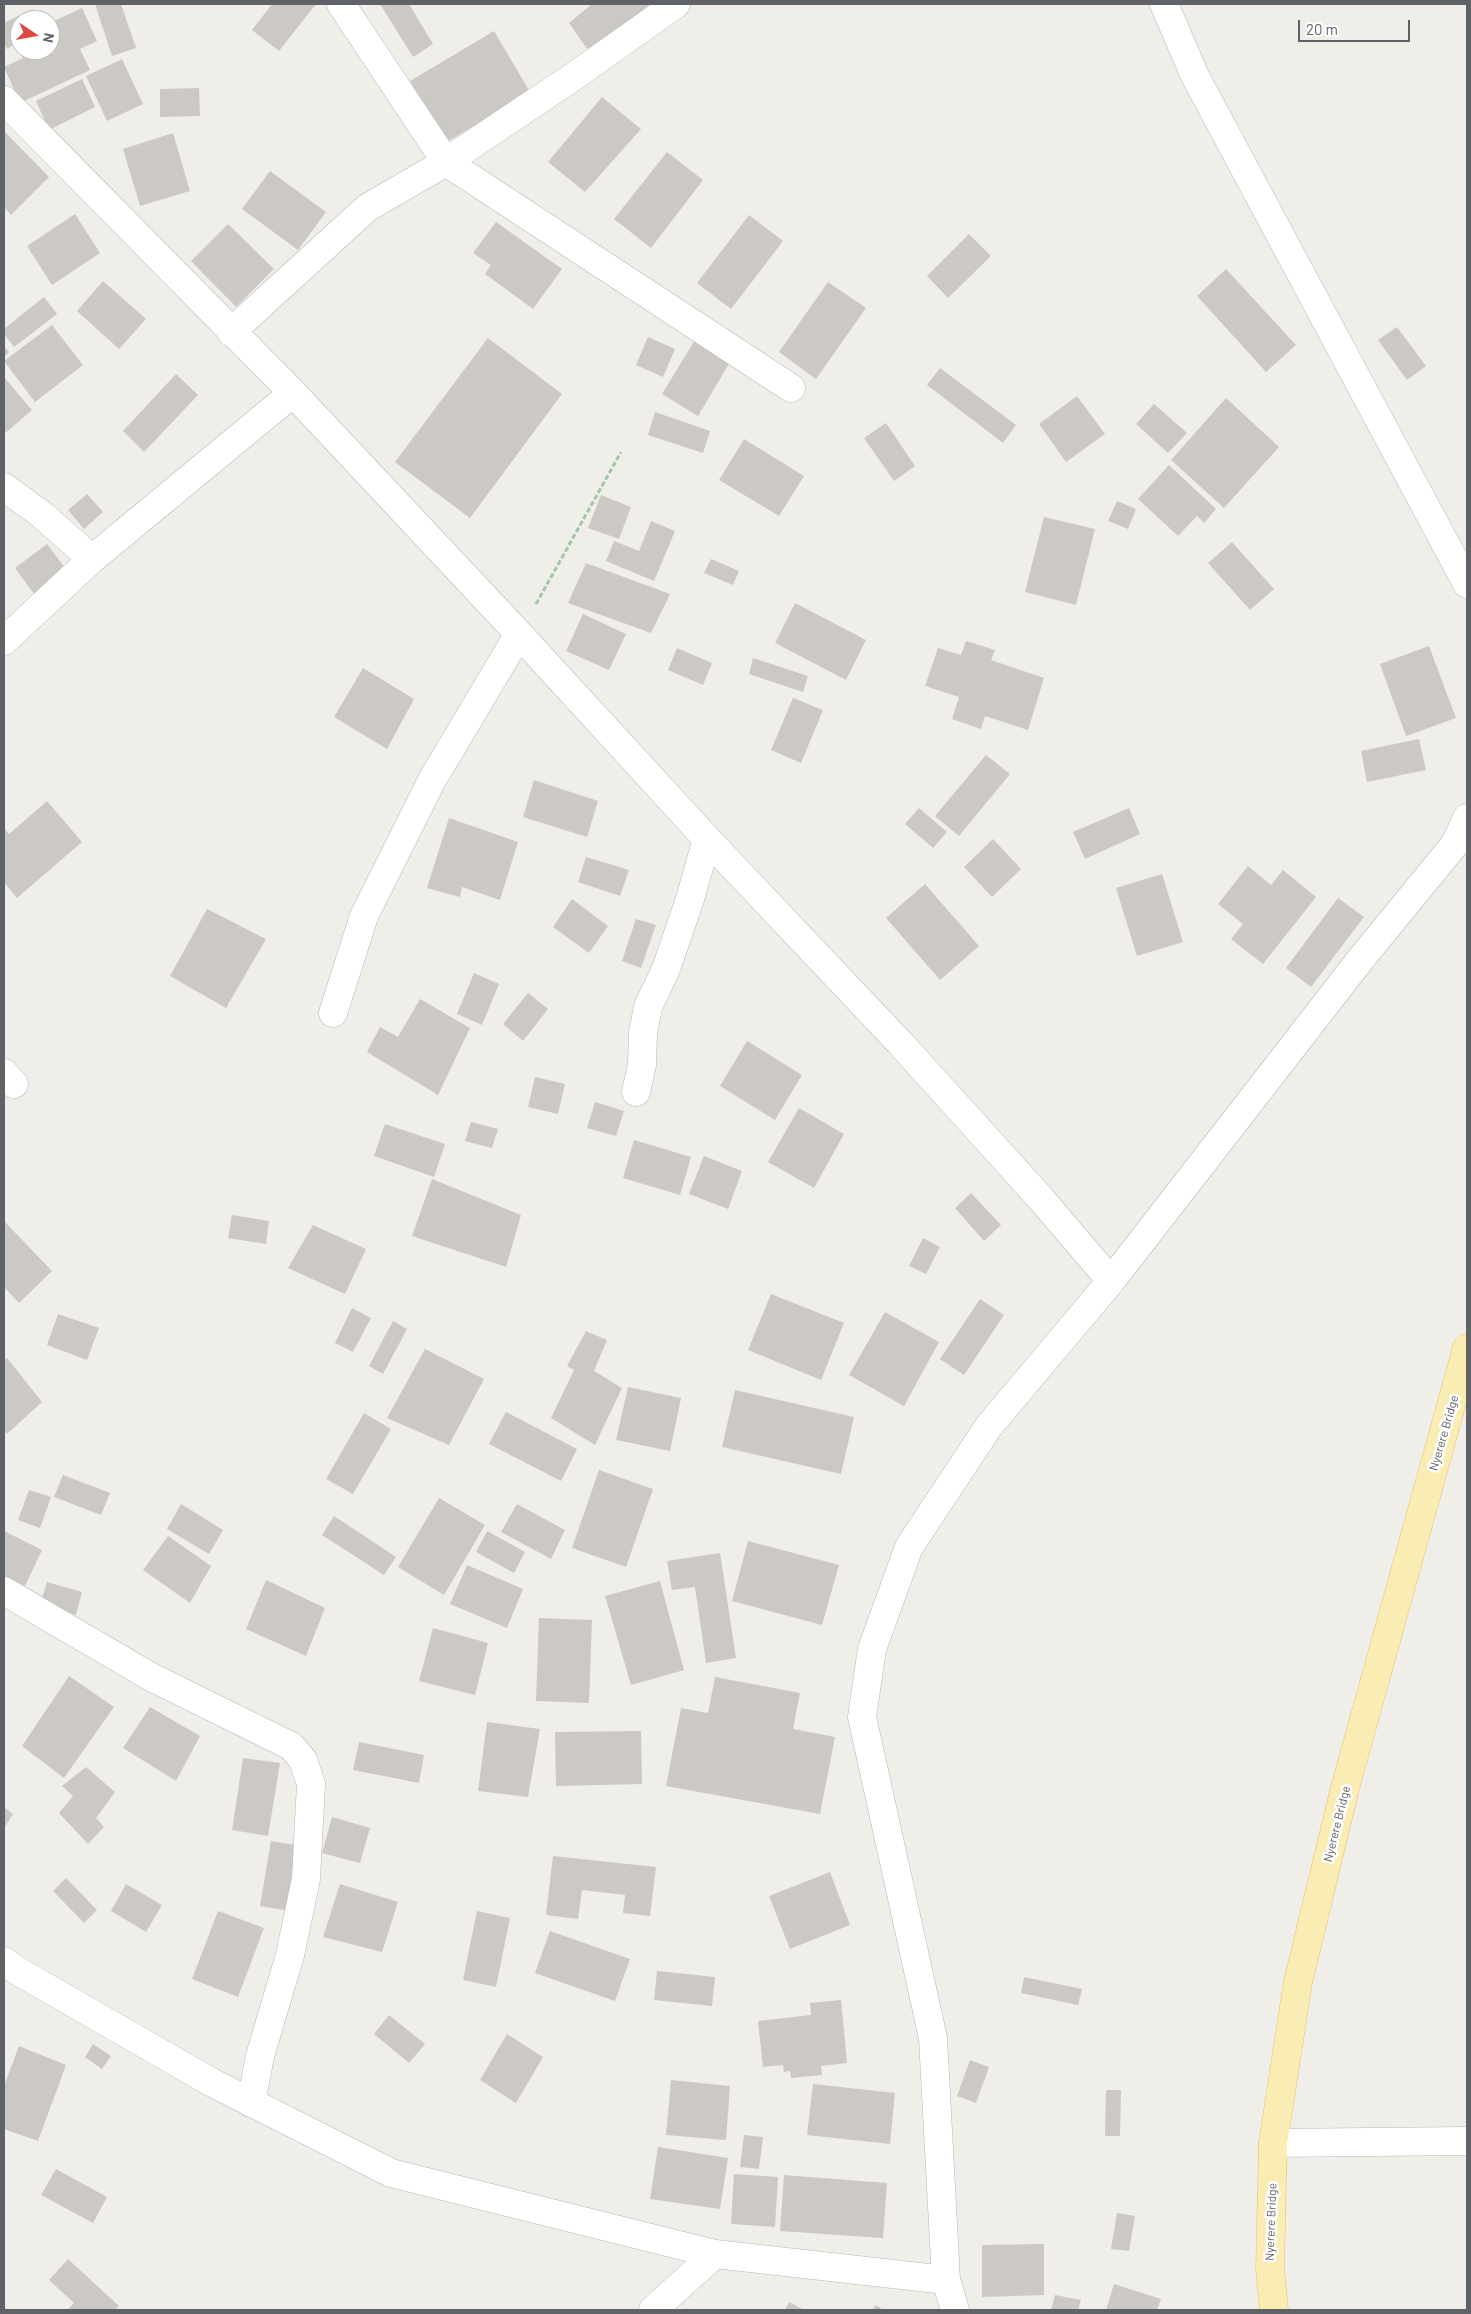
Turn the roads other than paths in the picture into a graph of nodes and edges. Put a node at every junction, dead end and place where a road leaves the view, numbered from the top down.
1 (341, 4) edge
2 (676, 4) edge
3 (1164, 4) edge
4 (4, 100) edge
5 (446, 162) junction
6 (231, 332) junction
7 (791, 388) dead end
8 (293, 394) junction
9 (4, 487) edge
10 (92, 559) junction
11 (1467, 584) edge
12 (519, 634) junction
13 (4, 641) edge
14 (1467, 818) edge
15 (707, 839) junction
16 (332, 1013) dead end
17 (636, 1092) dead end
18 (1111, 1281) junction
19 (1467, 1348) edge
20 (4, 1591) edge
21 (4, 1961) edge
22 (251, 2102) junction
23 (1467, 2141) edge
24 (1273, 2144) junction
25 (715, 2254) junction
26 (946, 2280) junction
27 (653, 2310) edge
28 (955, 2310) edge
29 (1274, 2310) edge

1 - 5 street
2 - 5 street
3 - 11 street
4 - 6 street
5 - 6 street
5 - 7 street
6 - 8 street
8 - 10 street
8 - 12 street
9 - 10 street
10 - 13 street
12 - 15 street
12 - 16 street
14 - 18 street
15 - 17 street
15 - 18 street
18 - 26 street
19 - 24 main road, Nyerere Bridge
20 - 22 street
21 - 22 street
22 - 25 street
23 - 24 street
24 - 29 main road, Nyerere Bridge
25 - 26 street
25 - 27 street
26 - 28 street

